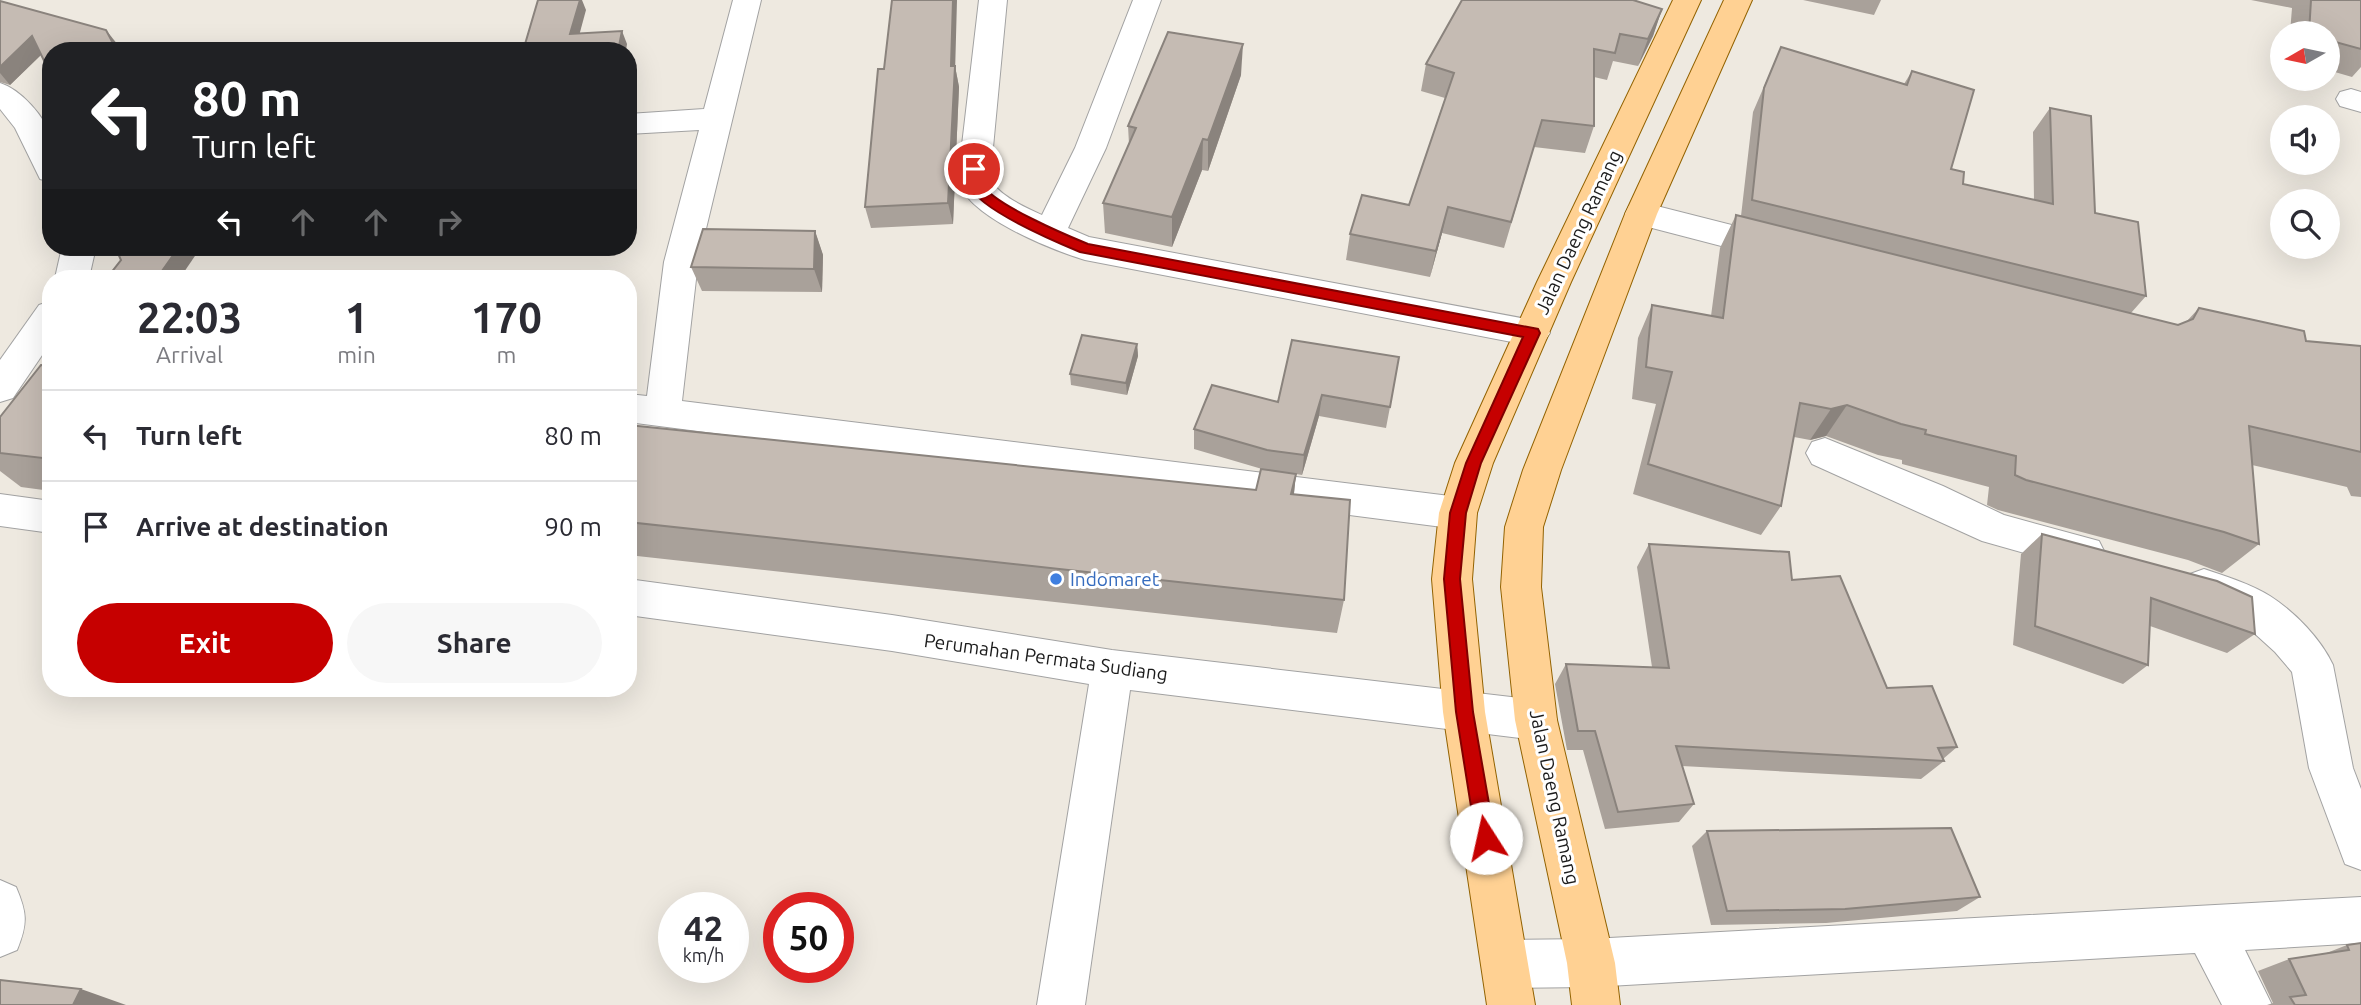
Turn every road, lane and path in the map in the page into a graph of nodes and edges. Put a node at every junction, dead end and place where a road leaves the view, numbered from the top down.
1 (747, 0) edge
2 (993, 0) edge
3 (1147, 0) edge
4 (1687, 0) edge
5 (1738, 0) edge
6 (0, 93) edge
7 (717, 119) junction
8 (637, 123) edge
9 (42, 153) edge
10 (1641, 214) junction
11 (1048, 233) junction
12 (1801, 254) edge
13 (42, 327) edge
14 (1532, 333) junction
15 (1590, 348) junction
16 (0, 388) edge
17 (645, 409) edge
18 (1825, 453) dead end
19 (0, 510) edge
20 (1458, 513) junction
21 (42, 516) edge
22 (2124, 563) edge
23 (2175, 577) edge
24 (637, 598) edge
25 (1112, 669) junction
26 (1464, 712) junction
27 (1536, 720) junction
28 (2361, 848) edge
29 (0, 903) edge
30 (2361, 920) edge
31 (2208, 929) junction
32 (0, 933) edge
33 (1594, 984) edge
34 (1509, 985) edge
35 (1060, 1005) edge
36 (2248, 1005) edge

1 - 7 street
2 - 11 street
3 - 11 street
4 - 14 main road, Jalan Daeng Ramang
5 - 10 main road, Jalan Daeng Ramang
6 - 9 street
7 - 8 street
7 - 17 street
10 - 12 street
10 - 15 main road, Jalan Daeng Ramang
11 - 14 street
13 - 16 street
14 - 15 main road
14 - 20 main road, Jalan Daeng Ramang
15 - 27 main road, Jalan Daeng Ramang
17 - 20 street
18 - 22 street
19 - 21 street
20 - 26 main road, Jalan Daeng Ramang
23 - 28 street
24 - 25 street, Perumahan Permata Sudiang
25 - 26 street, Perumahan Permata Sudiang
25 - 35 street
26 - 27 street, Perumahan Permata Sudiang
26 - 34 main road, Jalan Daeng Ramang
27 - 33 main road, Jalan Daeng Ramang
29 - 32 street
30 - 31 street
31 - 33 street
31 - 36 street
33 - 34 street

